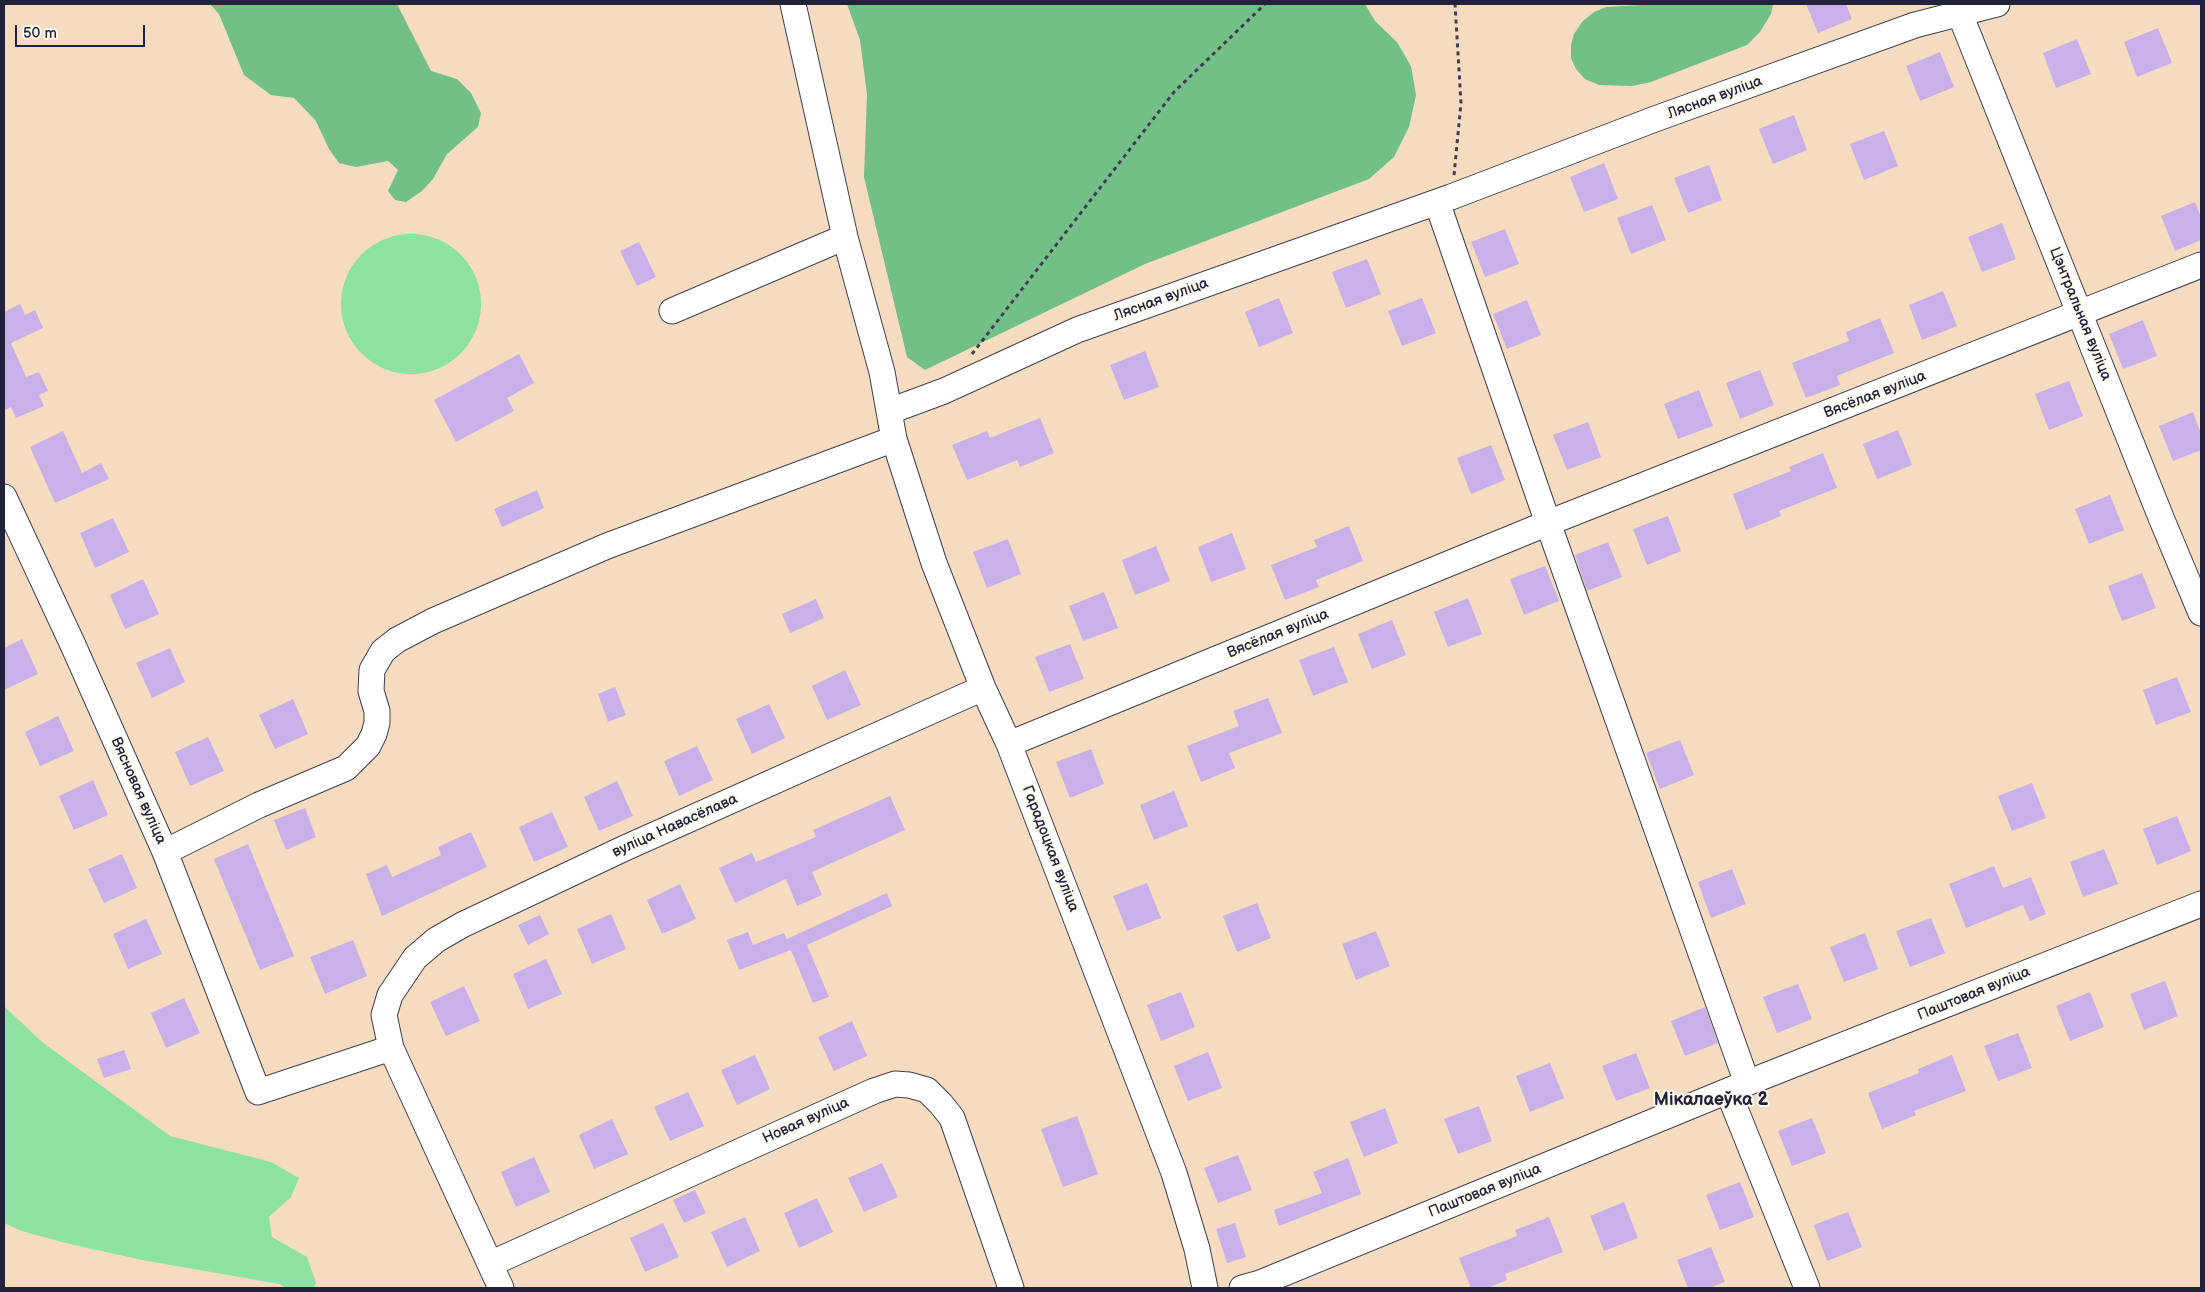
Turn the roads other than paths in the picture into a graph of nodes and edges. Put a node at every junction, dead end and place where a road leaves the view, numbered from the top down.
1 (793, 4) edge
2 (1997, 4) edge
3 (1958, 9) edge
4 (1444, 199) junction
5 (845, 237) junction
6 (2201, 265) edge
7 (672, 311) dead end
8 (2080, 314) junction
9 (890, 411) junction
10 (894, 439) junction
11 (4, 497) edge
12 (1548, 523) junction
13 (2201, 613) edge
14 (983, 688) junction
15 (1009, 744) junction
16 (165, 852) junction
17 (2201, 904) edge
18 (391, 1048) junction
19 (1738, 1087) junction
20 (490, 1264) junction
21 (501, 1288) edge
22 (1011, 1288) edge
23 (1205, 1288) edge
24 (1242, 1288) edge
25 (1807, 1288) edge

1 - 5 street, Гарадоцкая вуліца
2 - 3 street, Лясная вуліца
3 - 4 street, Лясная вуліца
3 - 8 street, Цэнтральная вуліца
4 - 9 street, Лясная вуліца
4 - 12 street
5 - 7 street
5 - 9 street, Гарадоцкая вуліца
6 - 8 street, Вясёлая вуліца
8 - 12 street, Вясёлая вуліца
8 - 13 street, Цэнтральная вуліца
9 - 10 street, Гарадоцкая вуліца
10 - 14 street, Гарадоцкая вуліца
10 - 16 street
11 - 16 street, Вясновая вуліца
12 - 15 street, Вясёлая вуліца
12 - 19 street
14 - 15 street, Гарадоцкая вуліца
14 - 18 street, вуліца Навасёлава
15 - 23 street, Гарадоцкая вуліца
16 - 18 street, Вясновая вуліца
17 - 19 street, Паштовая вуліца
18 - 20 street
19 - 24 street, Паштовая вуліца
19 - 25 street
20 - 21 street
20 - 22 street, Новая вуліца

